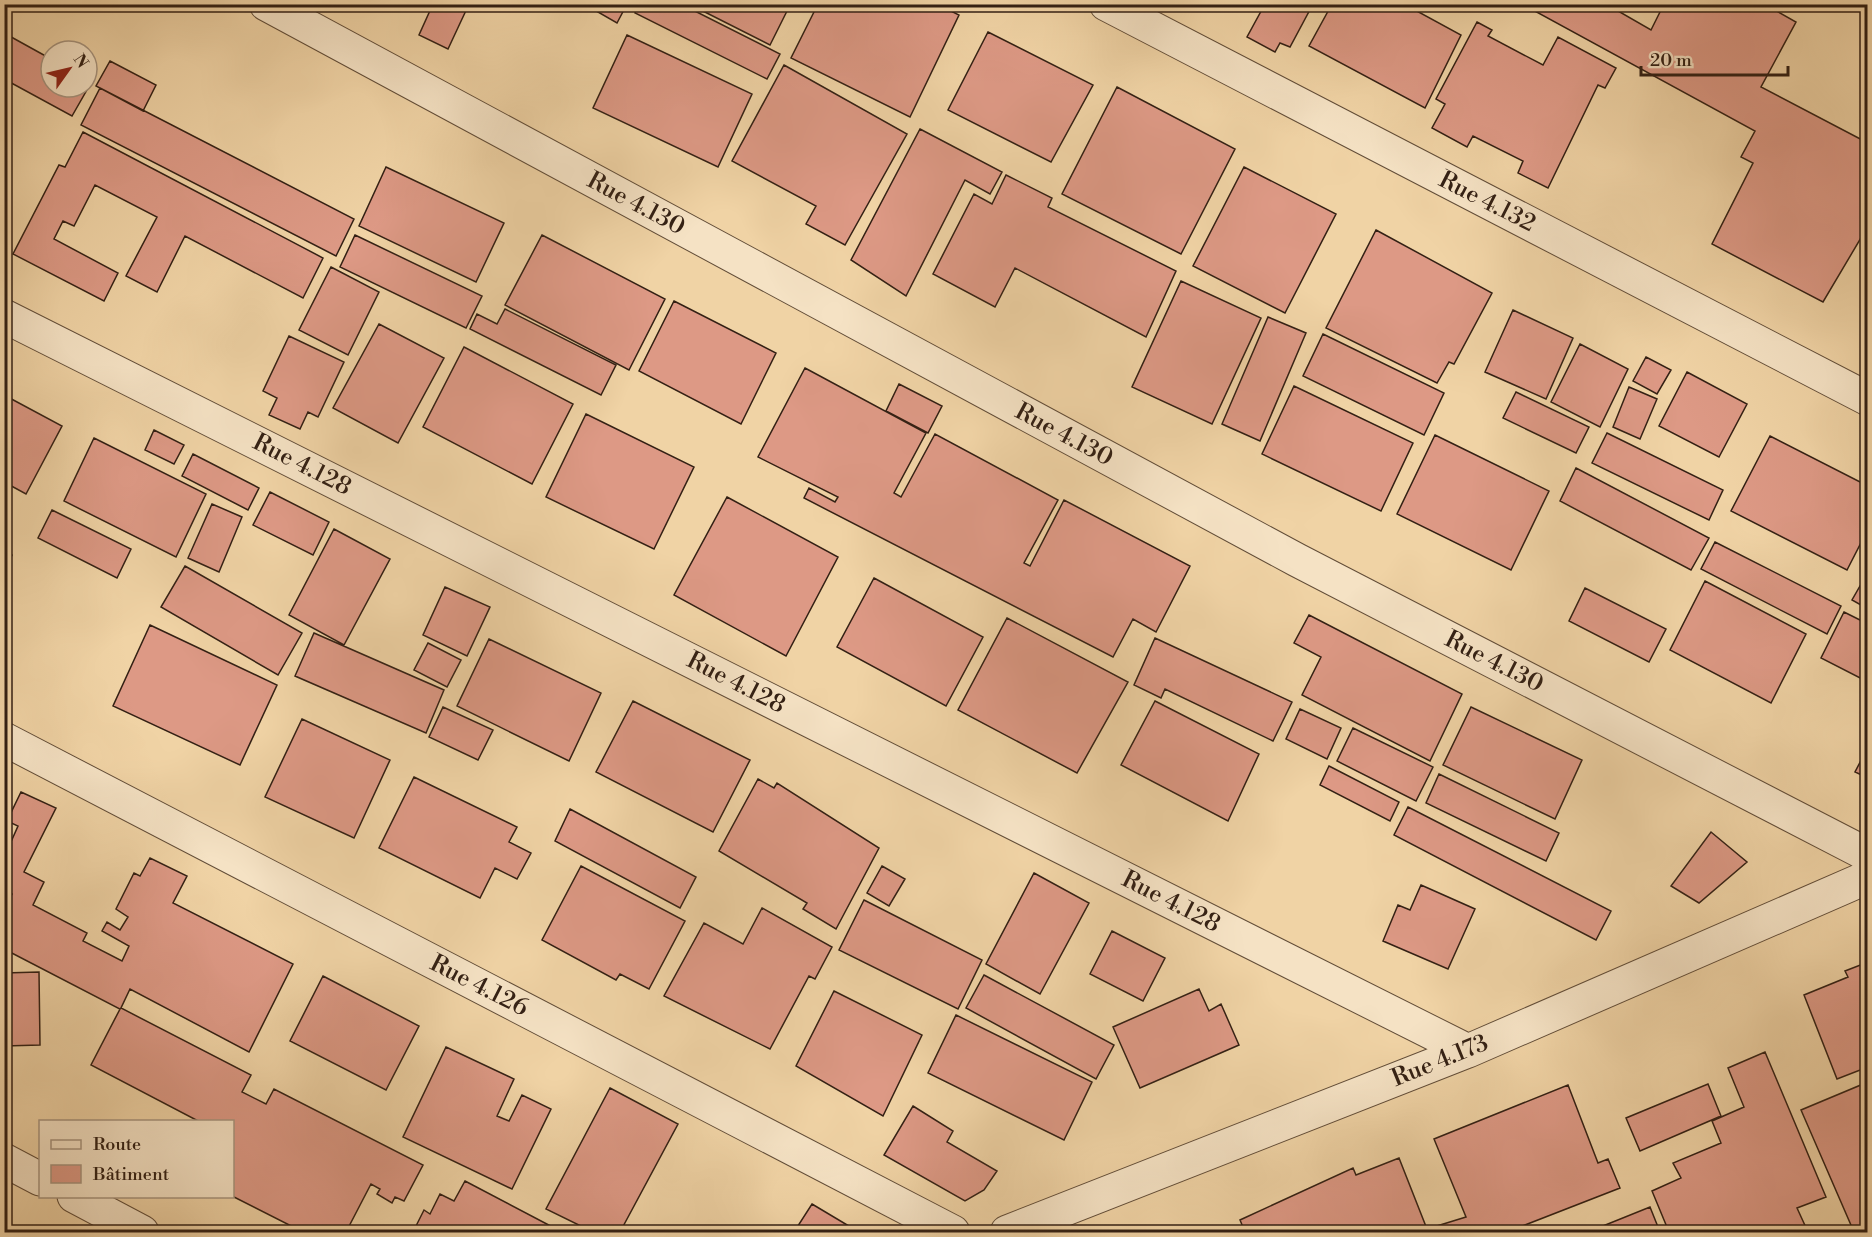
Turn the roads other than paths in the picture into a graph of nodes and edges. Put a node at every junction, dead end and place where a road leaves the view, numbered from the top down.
1 (266, 4) edge
2 (1106, 4) edge
3 (4, 316) edge
4 (1868, 399) edge
5 (4, 739) edge
6 (1868, 855) edge
7 (1868, 877) edge
8 (1468, 1051) junction
9 (4, 1160) edge
10 (39, 1178) edge
11 (76, 1198) edge
12 (142, 1233) edge
13 (953, 1233) edge
14 (1007, 1233) edge

1 - 6 street, Rue 4.130
2 - 4 street, Rue 4.132
3 - 8 street, Rue 4.128
5 - 13 street, Rue 4.126
7 - 8 street, Rue 4.173
8 - 14 street, Rue 4.173
9 - 10 street
11 - 12 street

